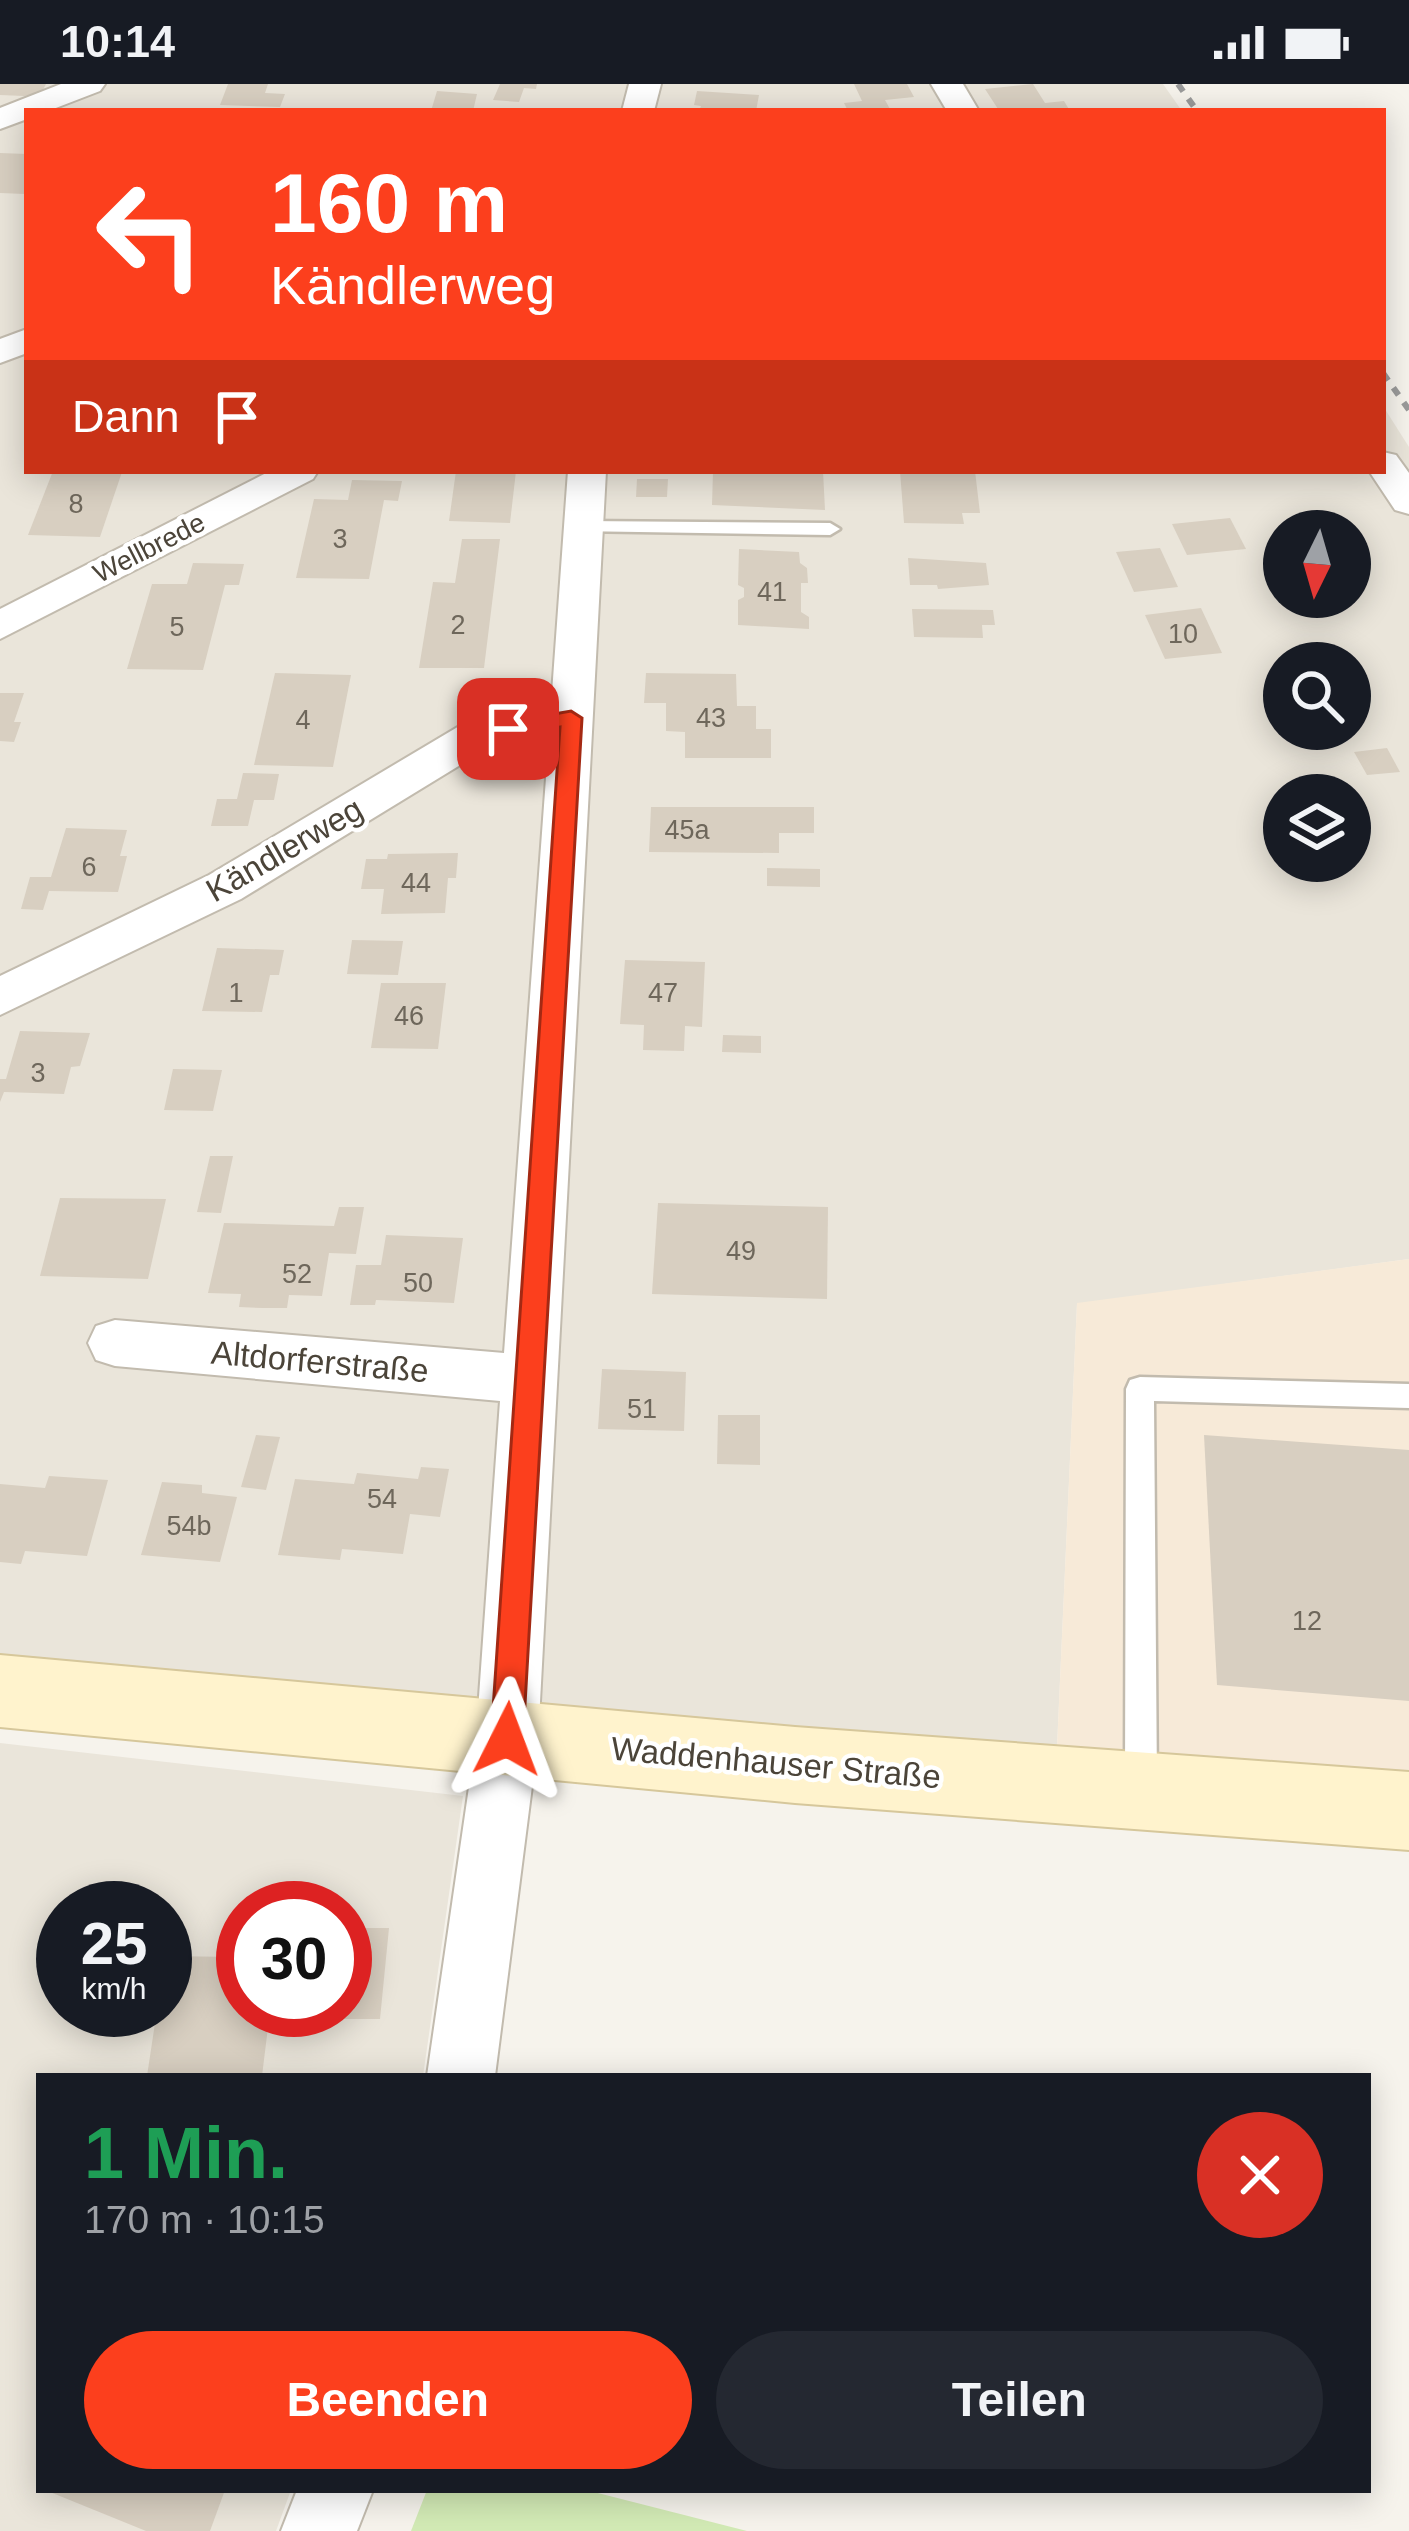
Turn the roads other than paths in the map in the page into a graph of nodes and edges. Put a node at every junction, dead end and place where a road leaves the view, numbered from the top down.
1 (89, 84) edge
2 (28, 108) edge
3 (1386, 468) edge
4 (293, 474) edge
5 (587, 474) edge
6 (1409, 502) edge
7 (584, 526) junction
8 (830, 529) dead end
9 (0, 626) edge
10 (571, 718) junction
11 (0, 997) edge
12 (115, 1343) dead end
13 (526, 1379) junction
14 (1409, 1396) edge
15 (0, 1691) edge
16 (507, 1739) junction
17 (1141, 1790) junction
18 (1409, 1811) edge
19 (461, 2073) edge
20 (333, 2493) edge
21 (319, 2531) edge

1 - 2 street
3 - 6 street
4 - 9 street, Wellbrede
5 - 7 street
7 - 8 lane
7 - 10 street
10 - 11 street, Kändlerweg
10 - 13 street
12 - 13 street, Altdorferstraße
13 - 16 street
14 - 17 lane
15 - 16 main road, Waddenhauser Straße
16 - 17 main road, Waddenhauser Straße
16 - 19 street
17 - 18 main road, Waddenhauser Straße
20 - 21 street

